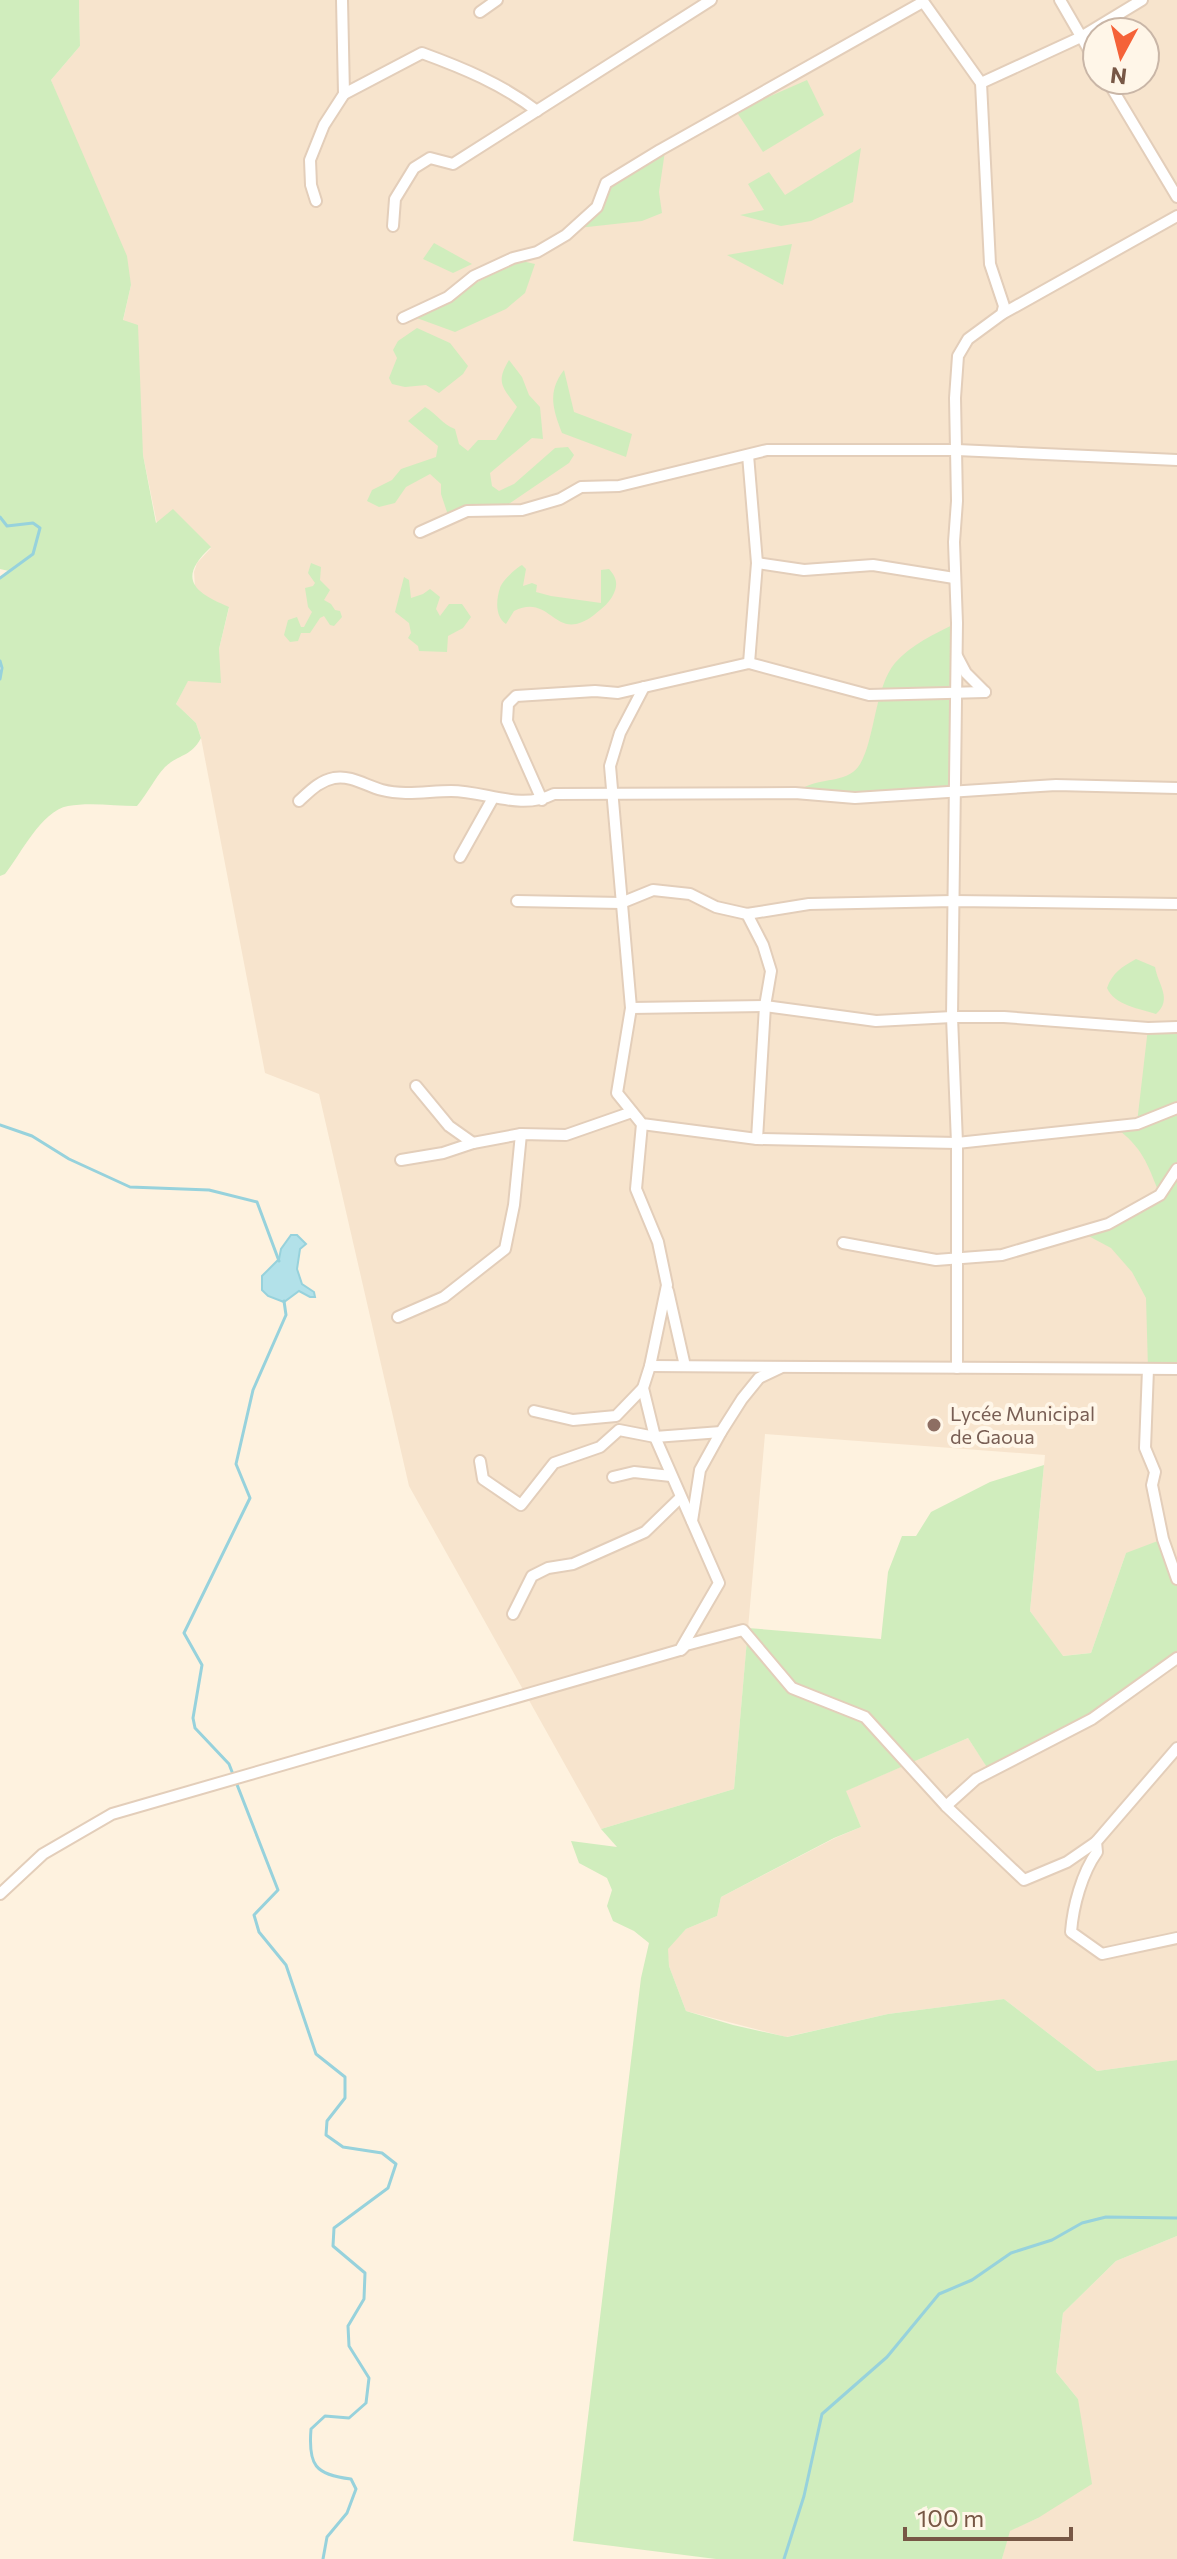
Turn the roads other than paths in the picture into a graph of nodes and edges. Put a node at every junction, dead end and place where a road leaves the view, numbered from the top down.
1 (342, 0) edge
2 (497, 0) edge
3 (711, 0) edge
4 (1060, 0) edge
5 (1142, 0) edge
6 (923, 1) edge
7 (480, 12) dead end
8 (1116, 16) edge
9 (1081, 37) joint
10 (981, 83) junction
11 (344, 94) junction
12 (1117, 96) edge
13 (537, 111) junction
14 (1177, 197) edge
15 (316, 201) dead end
16 (1177, 216) edge
17 (393, 226) dead end
18 (1002, 314) junction
19 (403, 318) dead end
20 (957, 450) junction
21 (748, 455) junction
22 (1177, 460) edge
23 (420, 532) dead end
24 (757, 563) junction
25 (954, 578) junction
26 (957, 655) junction
27 (749, 663) junction
28 (644, 687) junction
29 (956, 694) junction
30 (1177, 788) edge
31 (955, 790) junction
32 (612, 795) junction
33 (493, 798) junction
34 (542, 800) junction
35 (299, 801) dead end
36 (460, 857) dead end
37 (517, 901) dead end
38 (953, 901) junction
39 (621, 903) junction
40 (1177, 904) edge
41 (747, 914) junction
42 (765, 1006) junction
43 (631, 1008) junction
44 (952, 1017) junction
45 (1177, 1027) edge
46 (416, 1086) dead end
47 (1177, 1108) edge
48 (632, 1112) junction
49 (642, 1124) junction
50 (521, 1134) junction
51 (757, 1139) junction
52 (473, 1143) junction
53 (957, 1143) junction
54 (401, 1160) dead end
55 (1177, 1169) edge
56 (843, 1243) dead end
57 (957, 1256) junction
58 (667, 1285) junction
59 (398, 1317) dead end
60 (650, 1366) junction
61 (685, 1366) junction
62 (784, 1367) junction
63 (957, 1368) junction
64 (1148, 1369) junction
65 (1177, 1369) edge
66 (643, 1388) junction
67 (534, 1411) dead end
68 (721, 1432) junction
69 (655, 1437) junction
70 (480, 1461) dead end
71 (671, 1476) junction
72 (613, 1477) dead end
73 (680, 1498) junction
74 (691, 1523) junction
75 (1177, 1579) edge
76 (513, 1614) dead end
77 (680, 1650) junction
78 (1177, 1658) edge
79 (1177, 1748) edge
80 (946, 1806) junction
81 (1096, 1842) junction
82 (0, 1894) edge
83 (1177, 1938) edge

1 - 11 street
2 - 7 street
3 - 13 street
4 - 9 street
5 - 8 street
6 - 10 street
6 - 19 street
9 - 10 street
10 - 18 street
11 - 13 street
11 - 15 street
12 - 14 street
13 - 17 street
16 - 18 street
18 - 20 street
20 - 21 street
20 - 22 street
20 - 25 street
21 - 23 street
21 - 24 street
24 - 25 street
24 - 27 street
25 - 26 street
26 - 29 street
26 - 29 street
27 - 28 street
27 - 29 street
28 - 32 street
28 - 34 street
29 - 31 street
30 - 31 street
31 - 32 street
31 - 38 street
32 - 34 street
32 - 39 street
33 - 34 street
33 - 35 street
33 - 36 street
37 - 39 street
38 - 40 street
38 - 41 street
38 - 44 street
39 - 41 street
39 - 43 street
41 - 42 street
42 - 43 street
42 - 44 street
42 - 51 street
43 - 48 street
44 - 45 street
44 - 53 street
46 - 52 street
47 - 53 street
48 - 49 street
48 - 50 street
49 - 51 street
49 - 58 street
50 - 52 street
50 - 59 street
51 - 53 street
52 - 54 street
53 - 57 street
55 - 57 street
56 - 57 street
57 - 63 street
58 - 60 street
58 - 61 street
60 - 61 street
60 - 66 street
61 - 62 street
62 - 63 street
62 - 68 street
63 - 64 street
64 - 65 street
64 - 75 street
66 - 67 street
66 - 69 street
68 - 69 street
68 - 74 street
69 - 70 street
69 - 71 street
71 - 72 street
71 - 73 street
73 - 74 street
73 - 76 street
74 - 77 street
77 - 80 street
77 - 82 street
78 - 80 street
79 - 81 street
80 - 81 street
81 - 83 street

